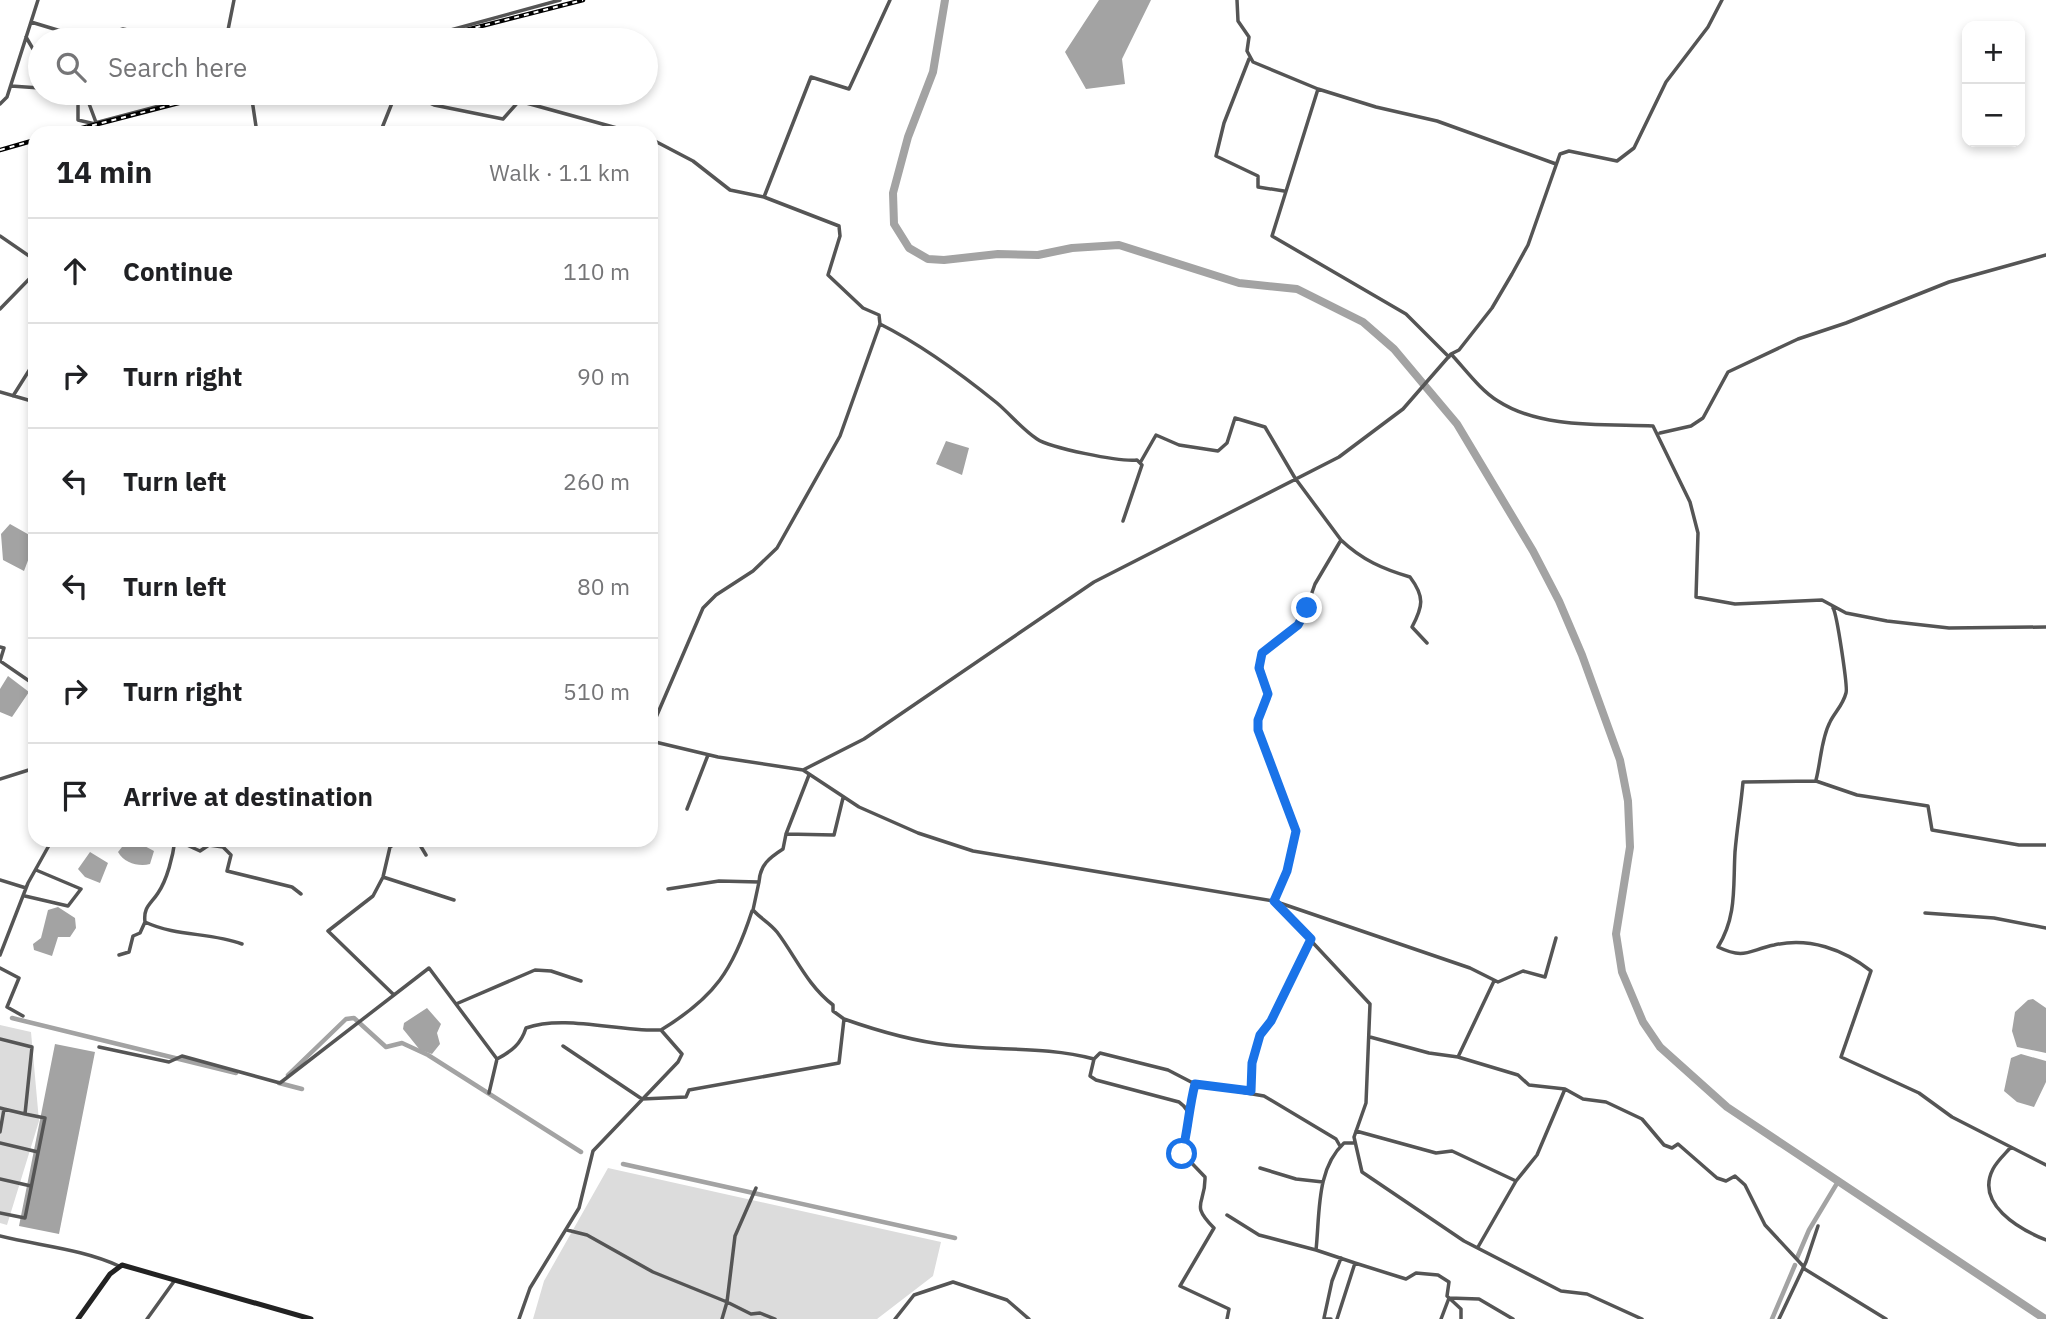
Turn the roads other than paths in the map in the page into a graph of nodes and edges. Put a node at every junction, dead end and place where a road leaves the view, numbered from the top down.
1 (38, 0) edge
2 (234, 0) edge
3 (560, 0) edge
4 (890, 0) edge
5 (1237, 0) edge
6 (1722, 0) edge
7 (31, 22) junction
8 (29, 28) edge
9 (52, 28) edge
10 (228, 28) edge
11 (458, 28) edge
12 (28, 31) edge
13 (26, 37) junction
14 (28, 40) edge
15 (1249, 58) junction
16 (10, 86) junction
17 (28, 87) edge
18 (1318, 89) junction
19 (0, 104) edge
20 (78, 105) edge
21 (89, 105) edge
22 (164, 105) edge
23 (253, 105) edge
24 (391, 105) edge
25 (434, 105) edge
26 (515, 105) edge
27 (534, 105) edge
28 (95, 124) junction
29 (256, 126) edge
30 (383, 126) edge
31 (610, 126) edge
32 (658, 143) edge
33 (1556, 164) junction
34 (1284, 191) junction
35 (764, 197) junction
36 (0, 236) edge
37 (28, 255) edge
38 (2046, 255) edge
39 (28, 280) edge
40 (0, 309) edge
41 (880, 324) junction
42 (1450, 356) junction
43 (28, 373) edge
44 (0, 392) edge
45 (13, 396) junction
46 (28, 400) edge
47 (1659, 433) junction
48 (1140, 463) junction
49 (1296, 478) junction
50 (1123, 521) dead end
51 (1341, 540) junction
52 (1832, 606) junction
53 (2046, 627) edge
54 (1427, 643) dead end
55 (0, 647) edge
56 (28, 680) edge
57 (658, 713) edge
58 (658, 743) edge
59 (708, 755) junction
60 (28, 770) edge
61 (803, 770) junction
62 (809, 775) junction
63 (0, 779) edge
64 (1816, 781) junction
65 (844, 797) junction
66 (687, 809) dead end
67 (786, 834) junction
68 (2046, 845) edge
69 (48, 847) edge
70 (174, 847) edge
71 (223, 847) edge
72 (390, 847) edge
73 (421, 847) edge
74 (426, 855) dead end
75 (36, 870) junction
76 (383, 877) junction
77 (0, 880) edge
78 (759, 882) junction
79 (26, 888) junction
80 (668, 889) dead end
81 (301, 894) dead end
82 (25, 896) dead end
83 (454, 900) dead end
84 (1274, 901) junction
85 (753, 909) junction
86 (1925, 913) dead end
87 (145, 922) junction
88 (2046, 929) edge
89 (1556, 938) dead end
90 (1311, 939) junction
91 (242, 944) dead end
92 (0, 955) edge
93 (119, 955) dead end
94 (0, 968) edge
95 (581, 981) dead end
96 (1494, 981) junction
97 (394, 995) junction
98 (456, 1004) junction
99 (23, 1016) dead end
100 (844, 1018) junction
101 (661, 1030) junction
102 (1370, 1037) junction
103 (0, 1039) edge
104 (99, 1046) dead end
105 (563, 1046) dead end
106 (1458, 1057) junction
107 (497, 1059) junction
108 (1094, 1059) junction
109 (1195, 1084) junction
110 (1565, 1089) junction
111 (1251, 1091) junction
112 (489, 1093) dead end
113 (642, 1099) junction
114 (2, 1109) edge
115 (24, 1114) junction
116 (1191, 1115) junction
117 (1356, 1131) junction
118 (0, 1132) edge
119 (0, 1143) edge
120 (1354, 1143) junction
121 (1340, 1146) junction
122 (2011, 1147) junction
123 (38, 1152) junction
124 (2046, 1165) edge
125 (1260, 1168) dead end
126 (0, 1179) edge
127 (1516, 1181) junction
128 (1324, 1182) junction
129 (31, 1186) junction
130 (756, 1188) dead end
131 (0, 1213) edge
132 (1227, 1214) dead end
133 (1818, 1226) dead end
134 (566, 1230) junction
135 (0, 1236) edge
136 (2046, 1240) edge
137 (1477, 1247) junction
138 (1316, 1250) junction
139 (1340, 1258) junction
140 (1355, 1263) junction
141 (119, 1266) junction
142 (1803, 1268) junction
143 (175, 1280) junction
144 (1449, 1298) junction
145 (727, 1302) junction
146 (300, 1317) edge
147 (78, 1319) edge
148 (147, 1319) edge
149 (312, 1319) edge
150 (519, 1319) edge
151 (722, 1319) edge
152 (775, 1319) edge
153 (895, 1319) edge
154 (1029, 1319) edge
155 (1227, 1319) edge
156 (1324, 1319) edge
157 (1331, 1319) edge
158 (1337, 1319) edge
159 (1441, 1319) edge
160 (1461, 1319) edge
161 (1513, 1319) edge
162 (1642, 1319) edge
163 (1779, 1319) edge
164 (1886, 1319) edge

1 - 7 street
2 - 10 street
3 - 11 street
4 - 35 street
5 - 15 street
6 - 33 street
7 - 8 street
7 - 9 street
12 - 13 street
13 - 14 street
13 - 16 street
15 - 18 street
15 - 34 street
16 - 17 street
16 - 19 street
18 - 33 street
18 - 34 street
20 - 28 street
21 - 28 street
22 - 28 street
23 - 29 street
24 - 30 street
25 - 26 street
27 - 31 street
32 - 35 street
33 - 42 street
34 - 42 street
35 - 41 street
36 - 37 street
38 - 47 street
39 - 40 street
41 - 48 street
41 - 57 street
42 - 47 street
42 - 49 street
43 - 45 street
44 - 45 street
45 - 46 street
47 - 52 street
48 - 49 street
48 - 50 street
49 - 51 street
49 - 61 street
51 - 54 street
51 - 84 street
52 - 53 street
52 - 64 street
55 - 56 street
58 - 59 street
59 - 61 street
59 - 66 street
60 - 63 street
61 - 62 street
62 - 65 street
62 - 67 street
64 - 68 street
64 - 122 street
65 - 67 street
65 - 84 street
67 - 78 street
69 - 75 street
70 - 87 street
71 - 81 street
72 - 76 street
73 - 74 street
75 - 79 street
75 - 82 street
76 - 83 street
76 - 97 street
77 - 79 street
78 - 80 street
78 - 85 street
79 - 92 street
84 - 90 street
84 - 96 street
85 - 100 street
85 - 101 street
86 - 88 street
87 - 91 street
87 - 93 street
89 - 96 street
90 - 102 street
90 - 111 street
94 - 99 street
95 - 98 street
96 - 106 street
97 - 98 street
97 - 104 street
98 - 107 street
100 - 108 street
100 - 113 street
101 - 107 street
101 - 113 street
102 - 106 street
102 - 117 street
103 - 115 street
105 - 113 street
106 - 110 street
107 - 112 street
108 - 109 street
108 - 116 street
109 - 111 street
109 - 116 street
110 - 127 street
110 - 142 street
111 - 121 street
113 - 134 street
114 - 115 street
114 - 118 street
115 - 123 street
116 - 155 street
117 - 120 street
117 - 127 street
119 - 123 street
120 - 121 street
120 - 137 street
121 - 128 street
122 - 124 street
122 - 136 street
123 - 129 street
125 - 128 street
126 - 129 street
127 - 137 street
128 - 138 street
129 - 131 street
130 - 145 street
132 - 138 street
133 - 142 street
134 - 145 street
134 - 150 street
135 - 141 street
137 - 162 street
138 - 139 street
139 - 140 street
139 - 156 street
140 - 144 street
140 - 158 street
141 - 143 street
141 - 147 street
142 - 163 street
142 - 164 street
143 - 146 street
143 - 148 street
144 - 159 street
144 - 160 street
144 - 161 street
145 - 151 street
145 - 152 street
146 - 149 street
153 - 154 street
156 - 157 street

